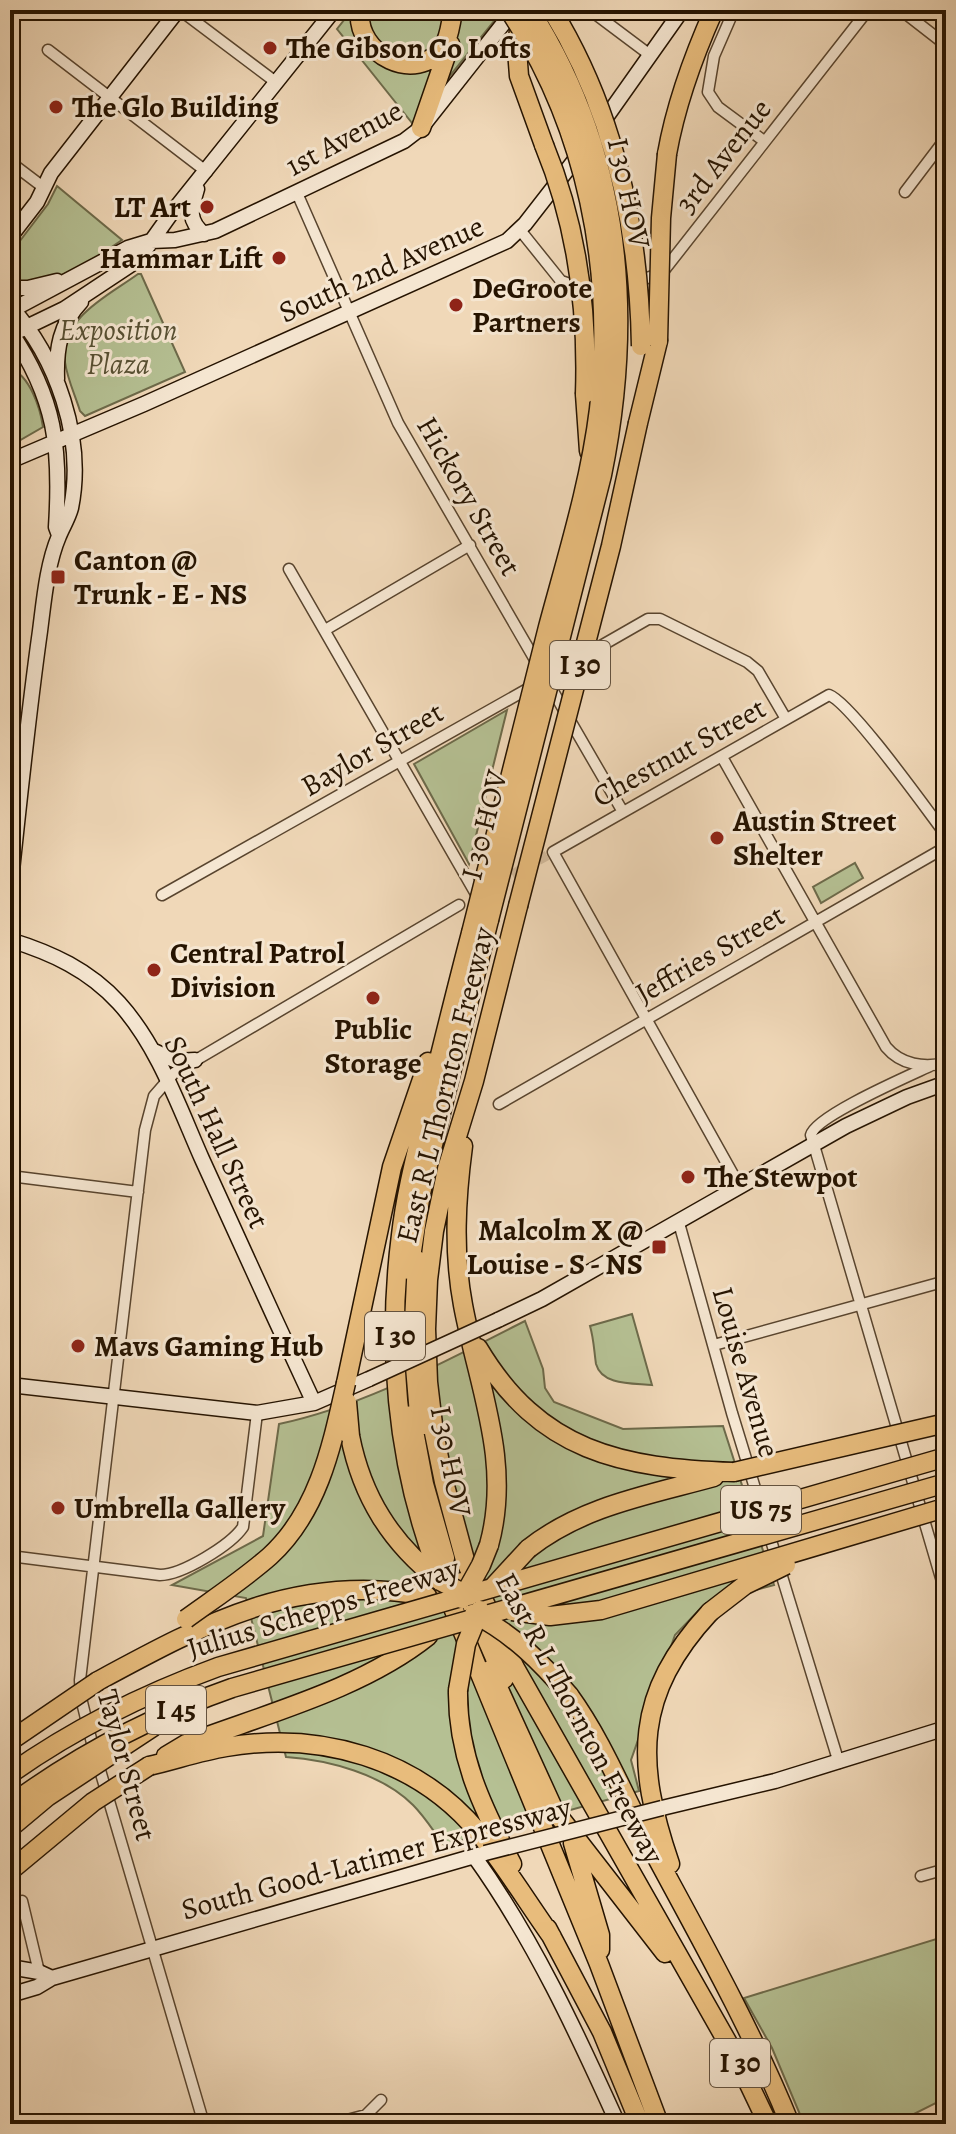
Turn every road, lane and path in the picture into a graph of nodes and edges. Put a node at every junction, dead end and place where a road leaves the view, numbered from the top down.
1 (179, 10) edge
2 (334, 10) edge
3 (360, 10) edge
4 (511, 10) edge
5 (521, 10) edge
6 (530, 10) edge
7 (538, 10) edge
8 (552, 10) edge
9 (590, 10) edge
10 (714, 10) edge
11 (734, 10) edge
12 (868, 10) edge
13 (901, 10) edge
14 (452, 13) edge
15 (681, 13) edge
16 (946, 45) edge
17 (48, 50) dead end
18 (650, 55) junction
19 (277, 83) junction
20 (110, 98) junction
21 (421, 128) junction
22 (946, 138) edge
23 (764, 141) junction
24 (10, 162) edge
25 (203, 177) junction
26 (43, 187) junction
27 (905, 192) dead end
28 (297, 193) junction
29 (520, 230) junction
30 (204, 234) junction
31 (10, 237) edge
32 (151, 241) junction
33 (81, 275) junction
34 (10, 288) edge
35 (89, 294) junction
36 (11, 309) edge
37 (349, 313) junction
38 (27, 327) junction
39 (11, 334) edge
40 (10, 358) edge
41 (35, 376) junction
42 (57, 383) junction
43 (638, 423) junction
44 (71, 434) junction
45 (56, 441) junction
46 (590, 459) junction
47 (10, 461) edge
48 (59, 535) junction
49 (470, 545) junction
50 (289, 569) dead end
51 (325, 630) junction
52 (546, 678) junction
53 (786, 719) junction
54 (722, 757) junction
55 (400, 760) junction
56 (14, 805) edge
57 (623, 812) junction
58 (946, 835) edge
59 (946, 847) edge
60 (10, 890) edge
61 (476, 894) dead end
62 (162, 895) dead end
63 (459, 905) dead end
64 (493, 917) junction
65 (814, 921) junction
66 (10, 940) edge
67 (458, 981) junction
68 (647, 1019) junction
69 (152, 1050) junction
70 (195, 1060) junction
71 (946, 1063) edge
72 (932, 1065) junction
73 (166, 1080) junction
74 (474, 1081) junction
75 (946, 1083) edge
76 (499, 1104) dead end
77 (818, 1142) junction
78 (10, 1176) edge
79 (740, 1187) junction
80 (138, 1192) junction
81 (679, 1223) junction
82 (946, 1281) edge
83 (860, 1305) junction
84 (468, 1332) junction
85 (714, 1345) junction
86 (346, 1383) junction
87 (10, 1385) edge
88 (114, 1398) junction
89 (314, 1403) junction
90 (257, 1413) junction
91 (946, 1423) edge
92 (946, 1457) edge
93 (677, 1478) junction
94 (946, 1483) edge
95 (944, 1508) edge
96 (10, 1556) edge
97 (91, 1567) junction
98 (946, 1595) edge
99 (98, 1681) junction
100 (81, 1698) junction
101 (185, 1706) junction
102 (946, 1728) edge
103 (222, 1739) junction
104 (10, 1742) edge
105 (839, 1763) junction
106 (10, 1774) edge
107 (10, 1805) edge
108 (10, 1828) edge
109 (569, 1832) junction
110 (480, 1855) junction
111 (946, 1869) edge
112 (10, 1871) edge
113 (921, 1876) dead end
114 (22, 1901) dead end
115 (685, 1906) junction
116 (552, 1937) junction
117 (154, 1947) junction
118 (599, 1964) junction
119 (10, 1967) edge
120 (46, 1975) junction
121 (10, 1995) edge
122 (705, 2006) junction
123 (381, 2100) dead end
124 (204, 2124) edge
125 (332, 2124) edge
126 (618, 2124) edge
127 (640, 2124) edge
128 (659, 2124) edge
129 (768, 2124) edge
130 (790, 2124) edge

1 - 19 street
1 - 20 main road
2 - 19 main road
3 - 14 highway
4 - 21 main road, 1st Avenue
4 - 46 highway, East R L Thornton Freeway / I 30, bridge
5 - 46 highway, bridge
6 - 64 highway, I 30 HOV, bridge
7 - 64 highway, I 30 HOV, bridge
8 - 43 highway, East R L Thornton Freeway / I 30, bridge
9 - 18 street
10 - 43 highway, bridge
11 - 23 street
12 - 23 street, 3rd Avenue
13 - 16 street
14 - 21 highway
15 - 18 main road, South 2nd Avenue
17 - 20 street
18 - 29 main road, South 2nd Avenue
19 - 25 main road
20 - 25 street
20 - 26 main road
21 - 28 main road, 1st Avenue
22 - 27 street
23 - 29 street, 3rd Avenue
24 - 26 street
25 - 30 main road
25 - 32 main road
26 - 31 main road
28 - 30 main road, 1st Avenue
28 - 37 street, Hickory Street
29 - 37 main road, South 2nd Avenue
30 - 32 main road, 1st Avenue
32 - 33 main road
32 - 35 main road
33 - 34 main road
33 - 36 main road
35 - 38 main road
35 - 42 main road
36 - 38 main road
37 - 44 main road, South 2nd Avenue
37 - 49 street, Hickory Street
38 - 39 main road
38 - 42 main road
39 - 41 main road
40 - 41 main road
41 - 45 main road
42 - 44 main road
43 - 74 highway, East R L Thornton Freeway / I 30, bridge
44 - 45 main road, South 2nd Avenue
44 - 48 main road
45 - 47 main road, South 2nd Avenue
45 - 48 main road
46 - 67 highway, East R L Thornton Freeway / I 30, bridge
48 - 56 main road
49 - 51 street
49 - 52 street, Hickory Street
50 - 51 street
51 - 55 street
52 - 53 street, Baylor Street
52 - 55 street, Baylor Street
52 - 57 street, Hickory Street
53 - 54 street, Chestnut Street
53 - 58 street, Chestnut Street
54 - 57 street, Chestnut Street
54 - 65 street
55 - 61 street
55 - 62 street, Baylor Street
56 - 60 main road
57 - 68 street, Chestnut Street
59 - 65 street, Jeffries Street
63 - 70 street
64 - 109 highway, I 30 HOV
65 - 68 street, Jeffries Street
65 - 72 street
66 - 69 main road, South Hall Street
67 - 86 highway
67 - 118 highway, East R L Thornton Freeway / I 30
68 - 76 street, Jeffries Street
68 - 79 street
69 - 70 main road
69 - 73 main road, South Hall Street
70 - 73 street
71 - 72 street
72 - 77 street
73 - 80 street, Taylor Street
73 - 89 main road, South Hall Street
74 - 84 highway
74 - 122 highway, East R L Thornton Freeway / I 30
75 - 77 main road
77 - 79 main road
77 - 83 street
78 - 80 street
79 - 81 main road
80 - 88 street, Taylor Street
81 - 85 street, Louise Avenue
81 - 89 main road, bridge
82 - 83 street
83 - 85 street
83 - 98 street
84 - 93 highway
84 - 103 highway, bridge
85 - 105 street, Louise Avenue
86 - 95 highway, bridge
86 - 99 highway, bridge
87 - 88 main road
88 - 90 main road
88 - 97 street, Taylor Street
89 - 90 main road
90 - 97 street
91 - 93 highway, bridge
92 - 106 highway, Julius Schepps Freeway / US 75, bridge
93 - 116 highway, bridge
94 - 101 highway, Julius Schepps Freeway / I 45, bridge
95 - 115 highway, bridge
96 - 97 street
97 - 100 street, Taylor Street
99 - 104 highway, bridge
99 - 115 highway, bridge
100 - 104 street
100 - 117 street, Taylor Street
101 - 107 highway, Julius Schepps Freeway / I 45, bridge
101 - 108 highway, bridge
102 - 105 main road, South Good-Latimer Expressway
103 - 112 highway, bridge
103 - 116 highway
105 - 110 main road, South Good-Latimer Expressway, bridge
109 - 118 highway, I 30 HOV
109 - 122 highway, I 30 HOV
110 - 117 main road, South Good-Latimer Expressway
110 - 126 main road
111 - 113 street
114 - 120 street
115 - 130 highway
116 - 127 highway
117 - 120 main road, South Good-Latimer Expressway
117 - 124 street, Taylor Street
118 - 128 highway, East R L Thornton Freeway / I 30
119 - 120 main road, South Good-Latimer Expressway
120 - 121 main road, South Good-Latimer Expressway
122 - 129 highway, East R L Thornton Freeway / I 30
123 - 125 street

